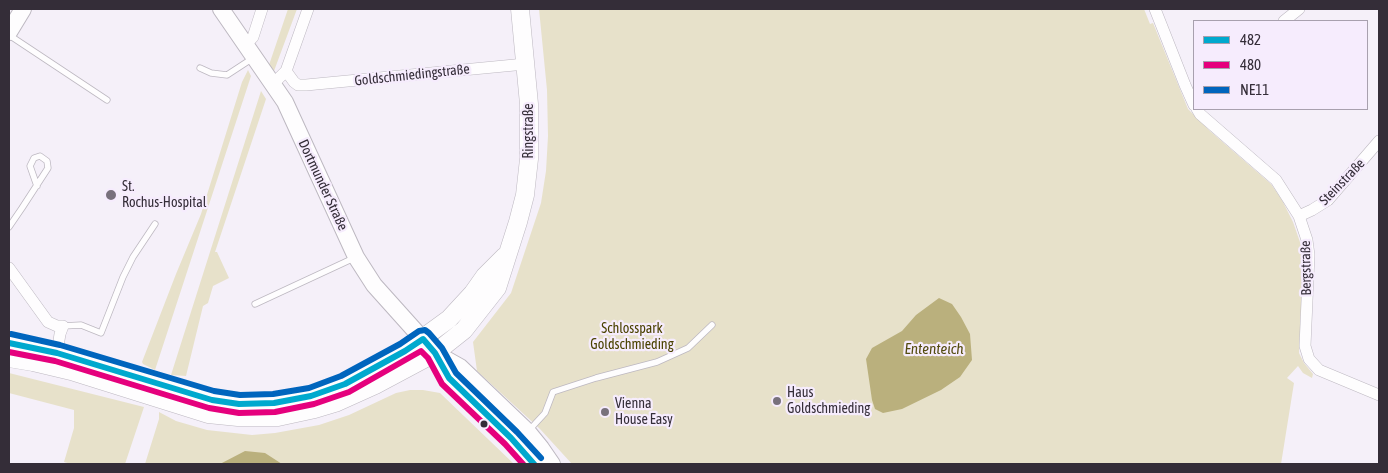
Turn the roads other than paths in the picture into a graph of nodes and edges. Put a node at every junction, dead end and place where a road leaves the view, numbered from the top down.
1 (23, 9) edge
2 (221, 9) edge
3 (262, 9) edge
4 (308, 9) edge
5 (520, 9) edge
6 (1154, 9) edge
7 (1298, 9) edge
8 (1285, 20) edge
9 (9, 33) edge
10 (249, 52) junction
11 (526, 64) junction
12 (200, 68) dead end
13 (286, 71) junction
14 (273, 84) junction
15 (1190, 84) edge
16 (302, 85) junction
17 (107, 100) dead end
18 (1193, 100) edge
19 (284, 102) junction
20 (1198, 110) edge
21 (1379, 141) edge
22 (37, 186) junction
23 (1300, 216) junction
24 (155, 224) dead end
25 (9, 227) edge
26 (509, 252) junction
27 (356, 257) junction
28 (9, 268) edge
29 (255, 304) dead end
30 (712, 325) dead end
31 (63, 326) junction
32 (424, 339) junction
33 (9, 343) edge
34 (57, 353) junction
35 (435, 353) junction
36 (9, 358) edge
37 (1379, 395) edge
38 (522, 430) junction
39 (534, 464) edge
40 (552, 464) edge

1 - 9 street
2 - 10 street, Dortmunder Straße
3 - 10 street
4 - 13 street
5 - 11 main road, Ringstraße
6 - 15 street
7 - 8 street
9 - 17 lane
10 - 12 lane
10 - 14 street, Dortmunder Straße
11 - 16 street, Goldschmiedingstraße
11 - 26 main road, Ringstraße
13 - 14 street
13 - 16 street
14 - 19 street, Dortmunder Straße
15 - 18 street
16 - 19 street
19 - 27 street, Dortmunder Straße
20 - 23 street, Bergstraße
21 - 23 street, Steinstraße
22 - 22 lane
22 - 25 lane
23 - 37 street, Bergstraße
24 - 31 lane
26 - 32 main road, Ringstraße
26 - 35 main road, Ringstraße
27 - 29 lane
27 - 32 street, Dortmunder Straße
28 - 31 street
30 - 38 lane
31 - 34 street
32 - 34 main road, Ringstraße
32 - 35 street, Dortmunder Straße
33 - 34 main road, Ringstraße
35 - 36 main road, Ringstraße
35 - 38 street, Dortmunder Straße
38 - 39 street, Dortmunder Straße
38 - 40 street, Dortmunder Straße

